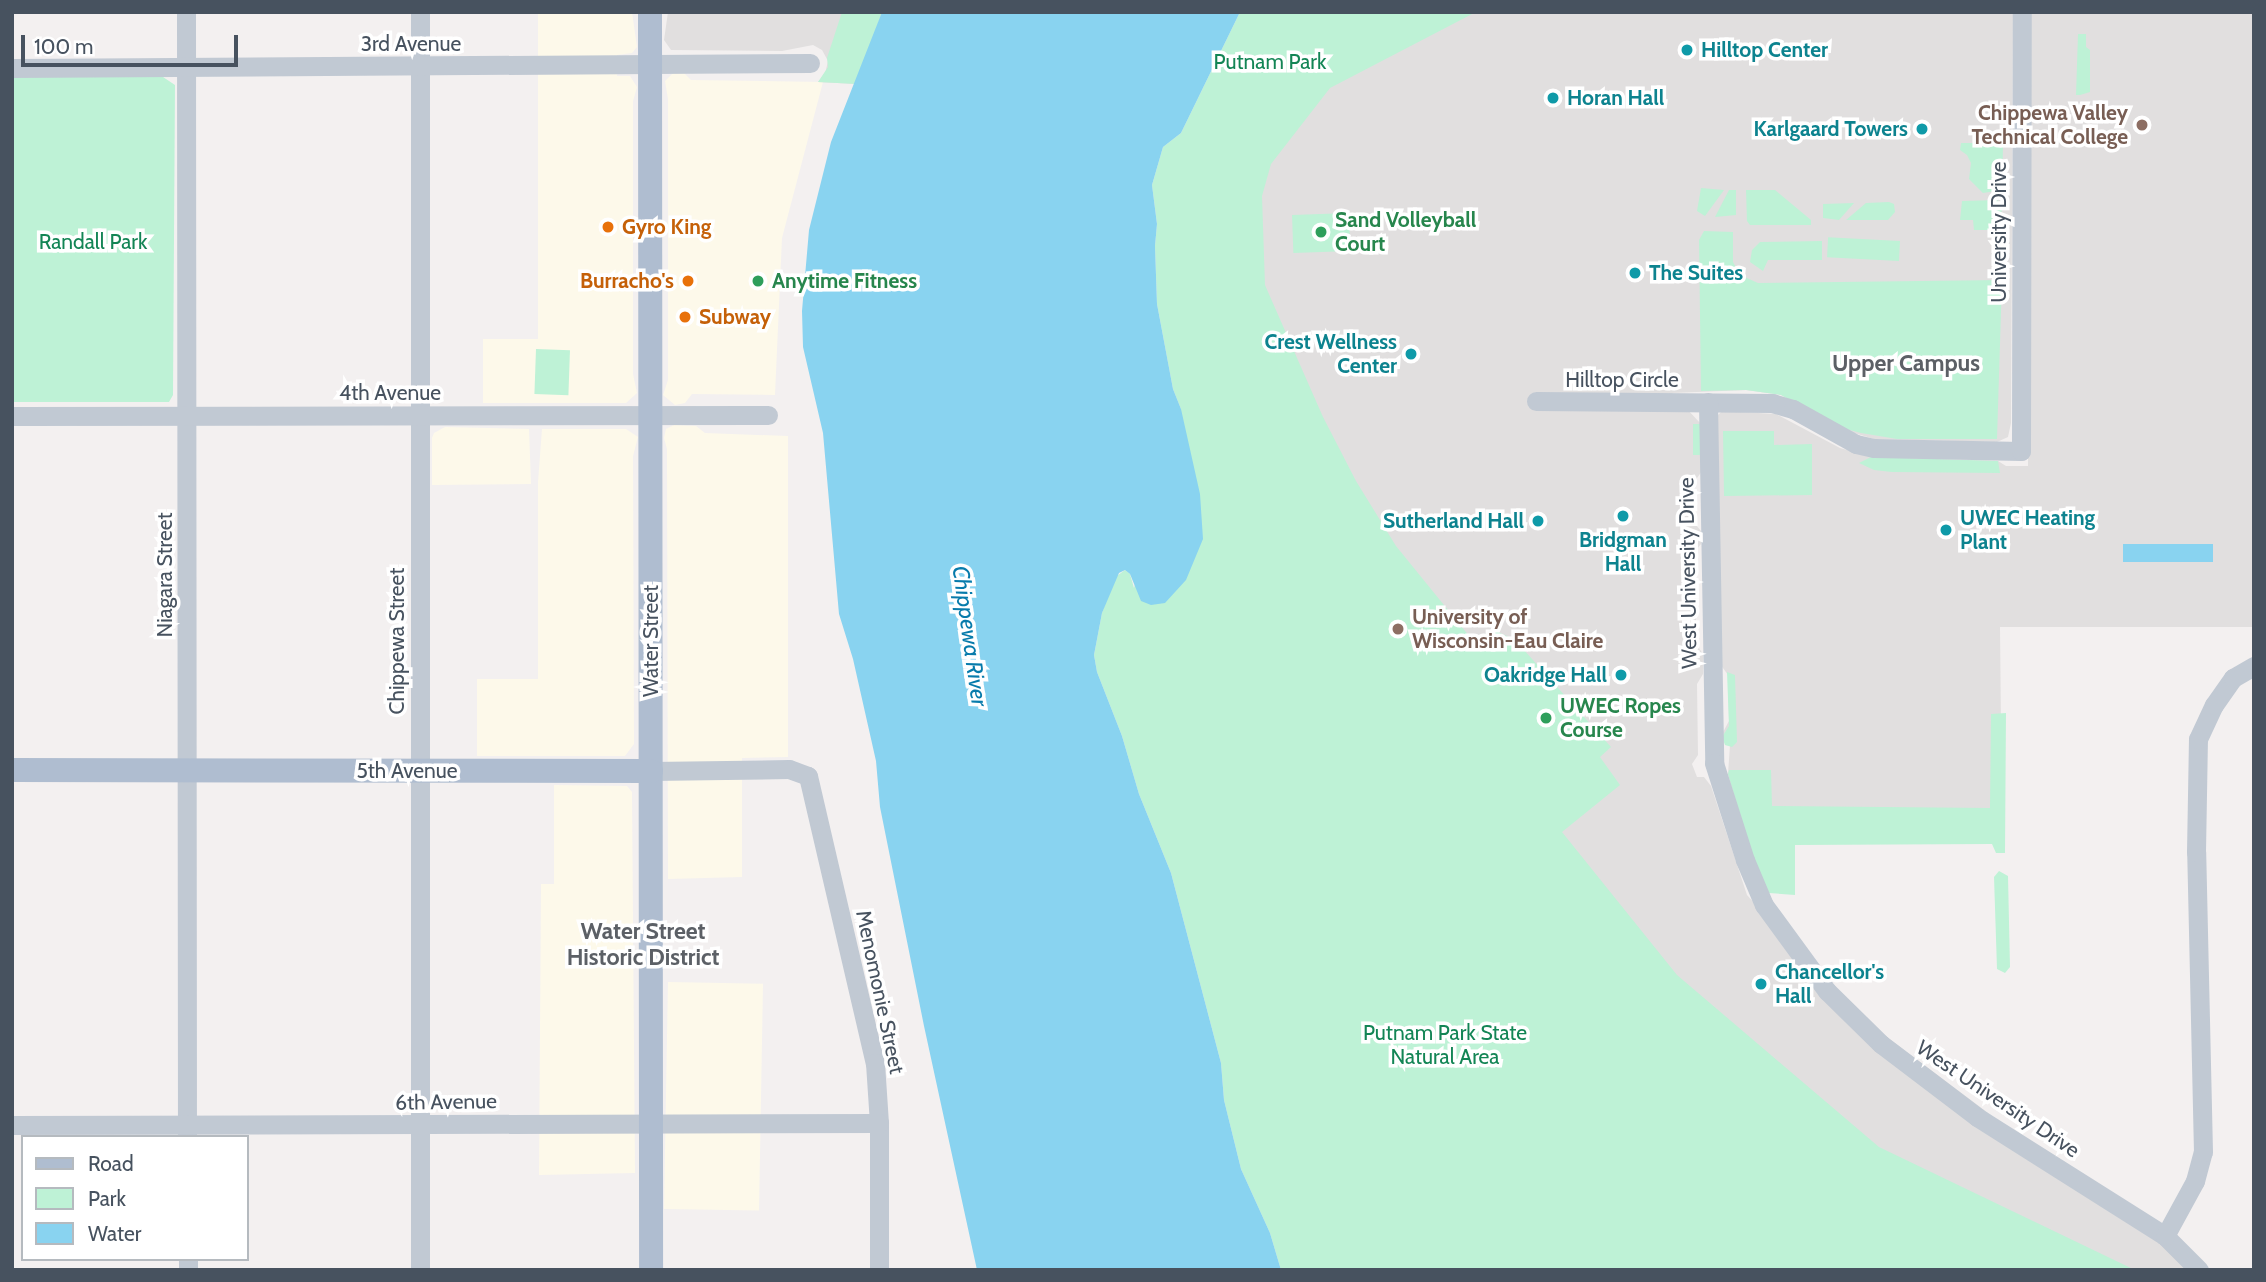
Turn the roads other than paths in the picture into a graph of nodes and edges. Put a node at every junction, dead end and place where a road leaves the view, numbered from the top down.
1 (186, 12) edge
2 (420, 12) edge
3 (650, 12) edge
4 (2022, 12) edge
5 (810, 63) dead end
6 (650, 64) junction
7 (420, 66) junction
8 (186, 67) junction
9 (12, 68) edge
10 (1536, 401) dead end
11 (1708, 402) junction
12 (12, 415) edge
13 (187, 415) junction
14 (651, 415) junction
15 (768, 415) dead end
16 (418, 417) junction
17 (2254, 666) edge
18 (12, 770) edge
19 (188, 771) junction
20 (420, 771) junction
21 (651, 771) junction
22 (802, 771) joint
23 (879, 1123) junction
24 (651, 1124) junction
25 (12, 1125) edge
26 (420, 1126) junction
27 (187, 1131) edge
28 (2165, 1236) junction
29 (420, 1270) edge
30 (651, 1270) edge
31 (879, 1270) edge
32 (2199, 1270) edge

1 - 8 street, Niagara Street
2 - 7 street, Chippewa Street
3 - 6 main road, Water Street
4 - 11 street, University Drive
5 - 6 street, 3rd Avenue
6 - 7 street, 3rd Avenue
6 - 14 main road, Water Street
7 - 8 street, 3rd Avenue
7 - 16 street, Chippewa Street
8 - 9 street, 3rd Avenue
8 - 13 street, Niagara Street
10 - 11 street, Hilltop Circle
11 - 28 street, West University Drive
12 - 13 street, 4th Avenue
13 - 16 street, 4th Avenue
13 - 19 street, Niagara Street
14 - 15 street, 4th Avenue
14 - 16 street, 4th Avenue
14 - 21 main road, Water Street
16 - 20 street, Chippewa Street
17 - 28 street
18 - 19 main road, 5th Avenue
19 - 20 main road, 5th Avenue
19 - 27 street, Niagara Street
20 - 21 main road, 5th Avenue
20 - 26 street, Chippewa Street
21 - 22 street, 5th Avenue
21 - 24 main road, Water Street
22 - 23 street, Menomonie Street
23 - 24 street, 6th Avenue
23 - 31 street, Menomonie Street
24 - 26 street, 6th Avenue
24 - 30 main road, Water Street
25 - 27 street, 6th Avenue
26 - 27 street, 6th Avenue
26 - 29 street, Chippewa Street
28 - 32 street, West University Drive

